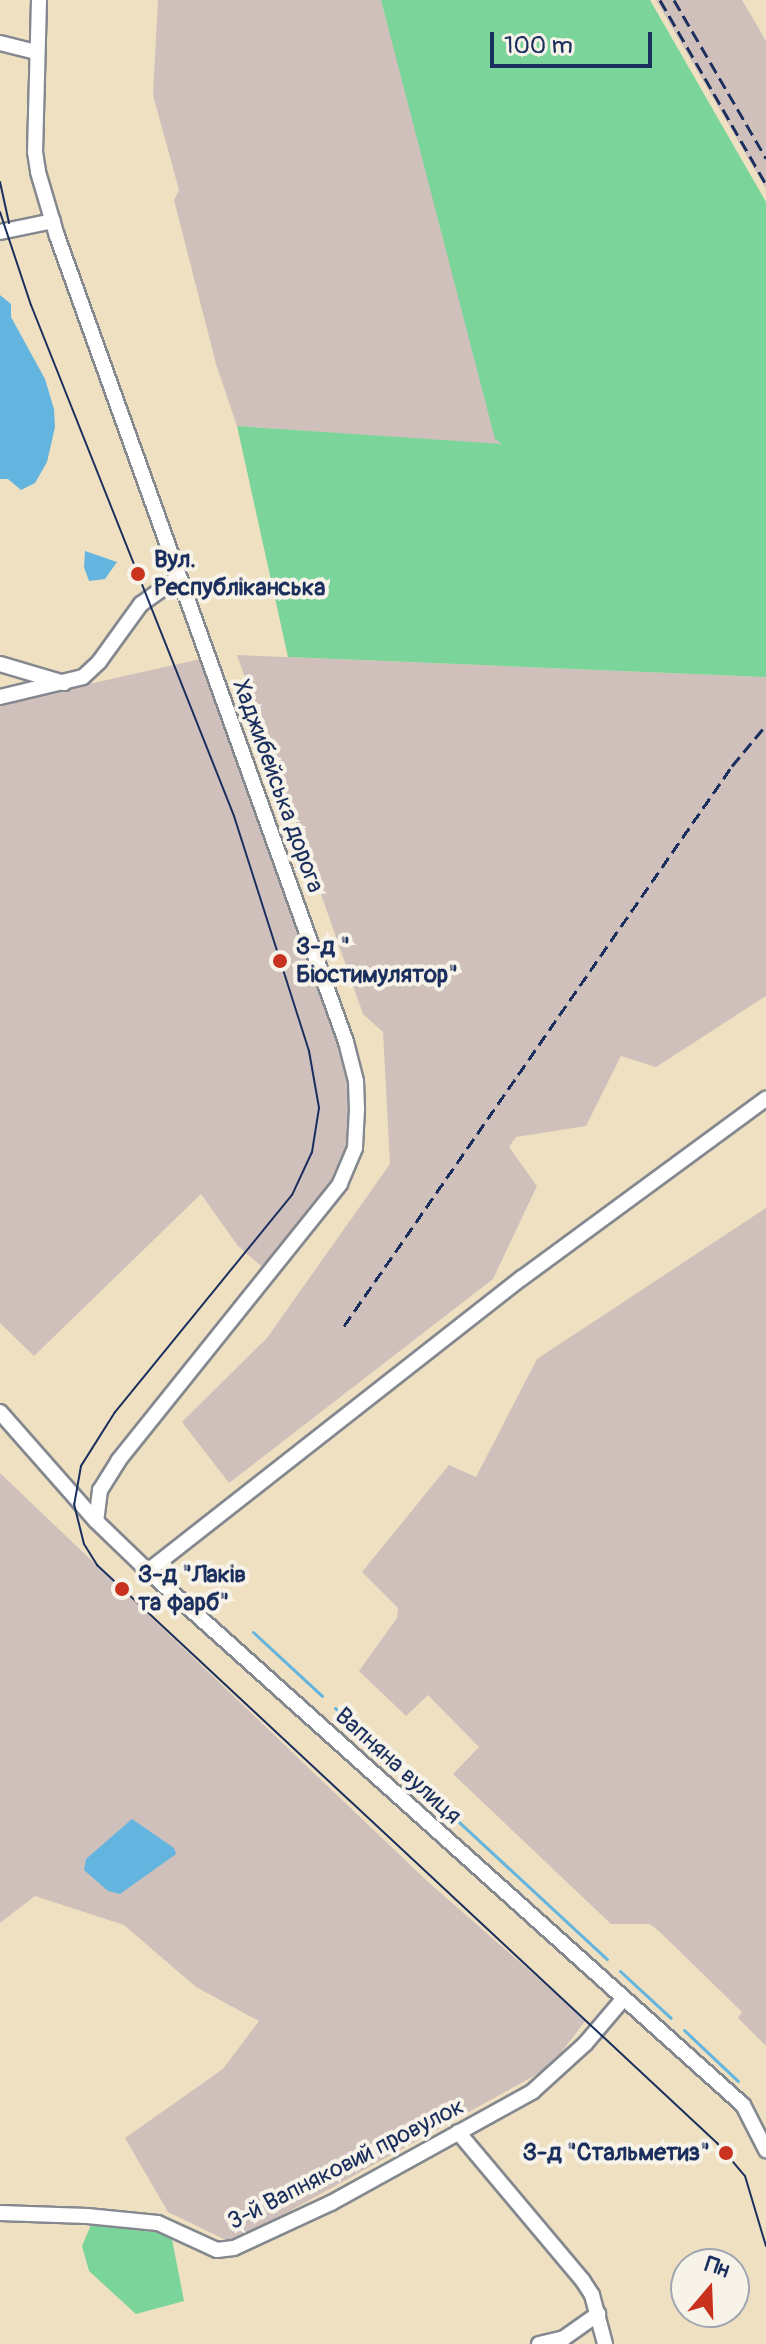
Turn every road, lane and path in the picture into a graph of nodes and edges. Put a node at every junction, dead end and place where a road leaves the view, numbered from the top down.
1 (39, 0) edge
2 (0, 43) edge
3 (36, 52) junction
4 (53, 221) junction
5 (0, 232) edge
6 (179, 577) junction
7 (0, 664) edge
8 (64, 683) junction
9 (0, 697) edge
10 (766, 1099) edge
11 (0, 1412) edge
12 (96, 1521) junction
13 (148, 1571) junction
14 (624, 1998) junction
15 (458, 2132) junction
16 (766, 2150) edge
17 (0, 2213) edge
18 (598, 2314) junction
19 (539, 2344) edge
20 (605, 2344) edge

1 - 3 street, Хаджибейська дорога
2 - 3 street
3 - 4 street, Хаджибейська дорога
4 - 5 street
4 - 6 street, Хаджибейська дорога
6 - 8 street
6 - 12 street, Хаджибейська дорога
7 - 8 street
8 - 9 street
10 - 13 street
11 - 12 street, Вапняна вулиця
12 - 13 street, Вапняна вулиця
13 - 14 street, Вапняна вулиця
14 - 15 street, 3-й Вапняковий провулок
14 - 16 street, Вапняна вулиця
15 - 17 street, 3-й Вапняковий провулок
15 - 18 street
18 - 19 street
18 - 20 street

